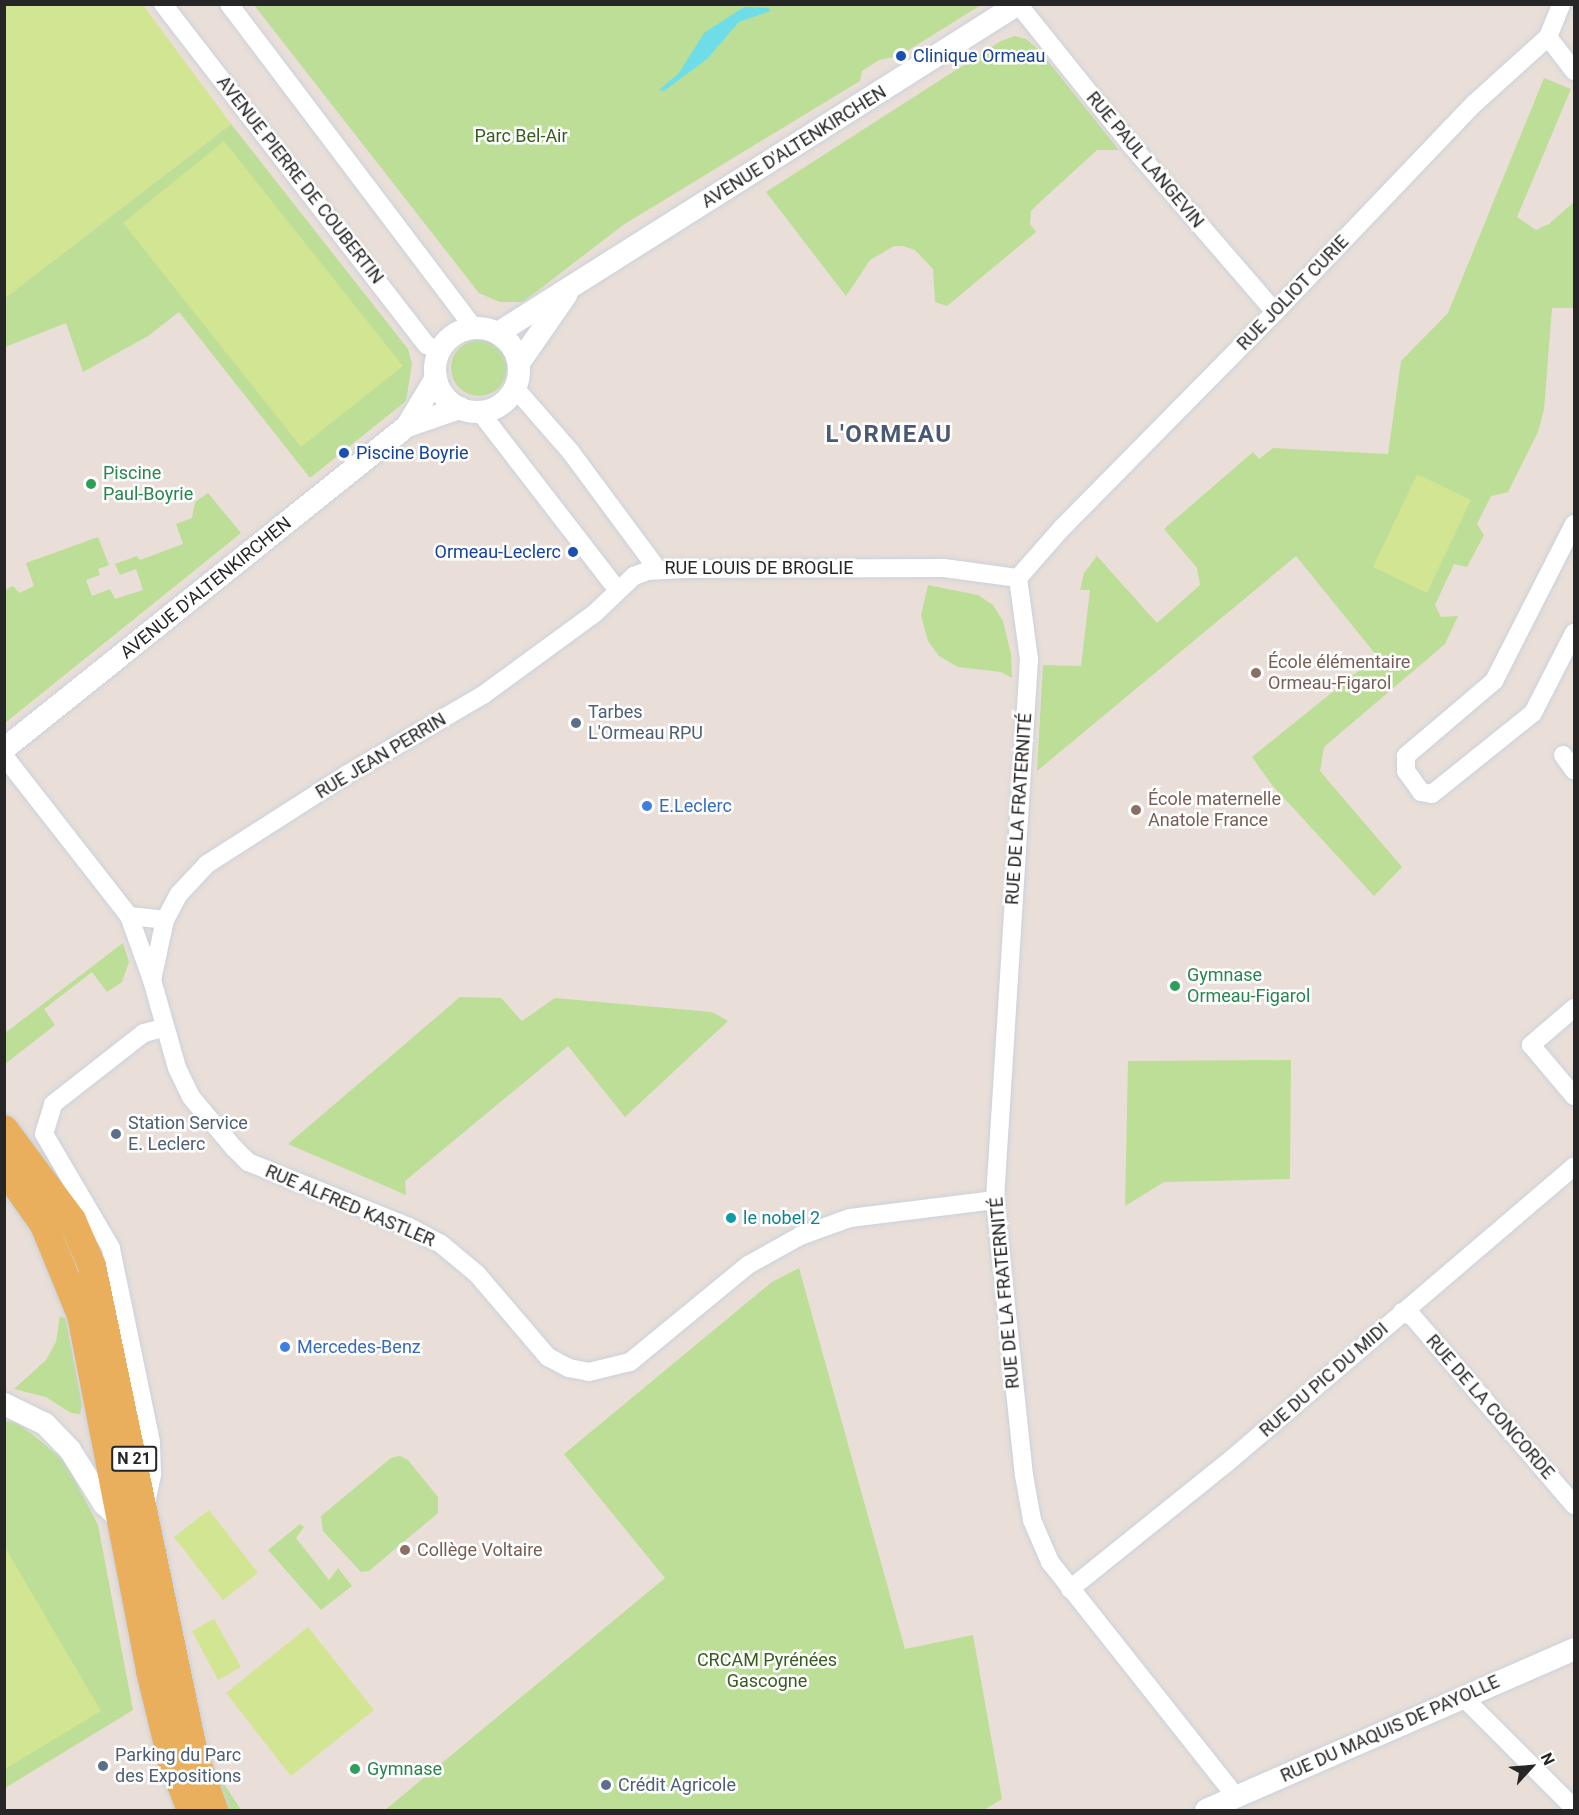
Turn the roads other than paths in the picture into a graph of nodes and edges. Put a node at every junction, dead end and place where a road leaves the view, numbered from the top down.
1 (163, 4) edge
2 (229, 4) edge
3 (1018, 4) edge
4 (1562, 4) edge
5 (1548, 37) junction
6 (1575, 71) edge
7 (570, 289) junction
8 (1275, 312) junction
9 (474, 328) junction
10 (498, 333) junction
11 (440, 352) junction
12 (519, 363) junction
13 (436, 378) junction
14 (515, 388) junction
15 (470, 410) junction
16 (406, 426) junction
17 (1575, 524) edge
18 (658, 570) junction
19 (1018, 578) junction
20 (617, 589) junction
21 (1575, 633) edge
22 (4, 749) edge
23 (1563, 755) dead end
24 (4, 756) edge
25 (1575, 770) edge
26 (129, 916) junction
27 (165, 920) junction
28 (152, 980) junction
29 (1575, 1008) edge
30 (163, 1028) junction
31 (1575, 1096) edge
32 (4, 1130) edge
33 (1575, 1166) edge
34 (4, 1168) edge
35 (995, 1200) junction
36 (1402, 1312) junction
37 (4, 1404) edge
38 (1575, 1505) edge
39 (133, 1516) junction
40 (1070, 1588) junction
41 (1575, 1649) edge
42 (1463, 1697) junction
43 (1236, 1797) junction
44 (1575, 1808) edge
45 (191, 1810) edge
46 (214, 1810) edge
47 (1206, 1810) edge

1 - 11 street, AVENUE PIERRE DE COUBERTIN
2 - 9 street
3 - 7 street, AVENUE D'ALTENKIRCHEN
3 - 8 street, RUE PAUL LANGEVIN
4 - 5 street, RUE JOLIOT CURIE
5 - 6 street
5 - 8 street, RUE JOLIOT CURIE
7 - 10 street, AVENUE D'ALTENKIRCHEN
7 - 12 street, AVENUE D'ALTENKIRCHEN
8 - 19 street, RUE JOLIOT CURIE
9 - 10 street
9 - 11 street
10 - 12 street
11 - 13 street
12 - 14 street
13 - 15 street
13 - 16 street, AVENUE D'ALTENKIRCHEN
14 - 15 street
14 - 18 street, RUE LOUIS DE BROGLIE
15 - 16 street, AVENUE D'ALTENKIRCHEN
15 - 20 street
16 - 22 street, AVENUE D'ALTENKIRCHEN
17 - 21 street
18 - 19 street, RUE LOUIS DE BROGLIE
18 - 20 street, RUE JEAN PERRIN
19 - 35 street, RUE DE LA FRATERNITÉ
20 - 27 street, RUE JEAN PERRIN
23 - 25 street
24 - 26 street, RUE ALFRED KASTLER
26 - 27 street
26 - 28 street, RUE ALFRED KASTLER
27 - 28 street, RUE JEAN PERRIN
28 - 30 street, RUE ALFRED KASTLER
29 - 31 street
30 - 35 street, RUE ALFRED KASTLER
30 - 39 street
32 - 39 main road, N 21
33 - 36 street, RUE DU PIC DU MIDI
34 - 39 main road, N 21
35 - 40 street, RUE DE LA FRATERNITÉ
36 - 38 street, RUE DE LA CONCORDE
36 - 40 street, RUE DU PIC DU MIDI
37 - 39 street
39 - 45 main road, N 21
39 - 46 main road, N 21
40 - 43 street, RUE DE LA FRATERNITÉ
41 - 42 street, RUE DU MAQUIS DE PAYOLLE
42 - 43 street, RUE DU MAQUIS DE PAYOLLE
42 - 44 street
43 - 47 street, RUE DU MAQUIS DE PAYOLLE

